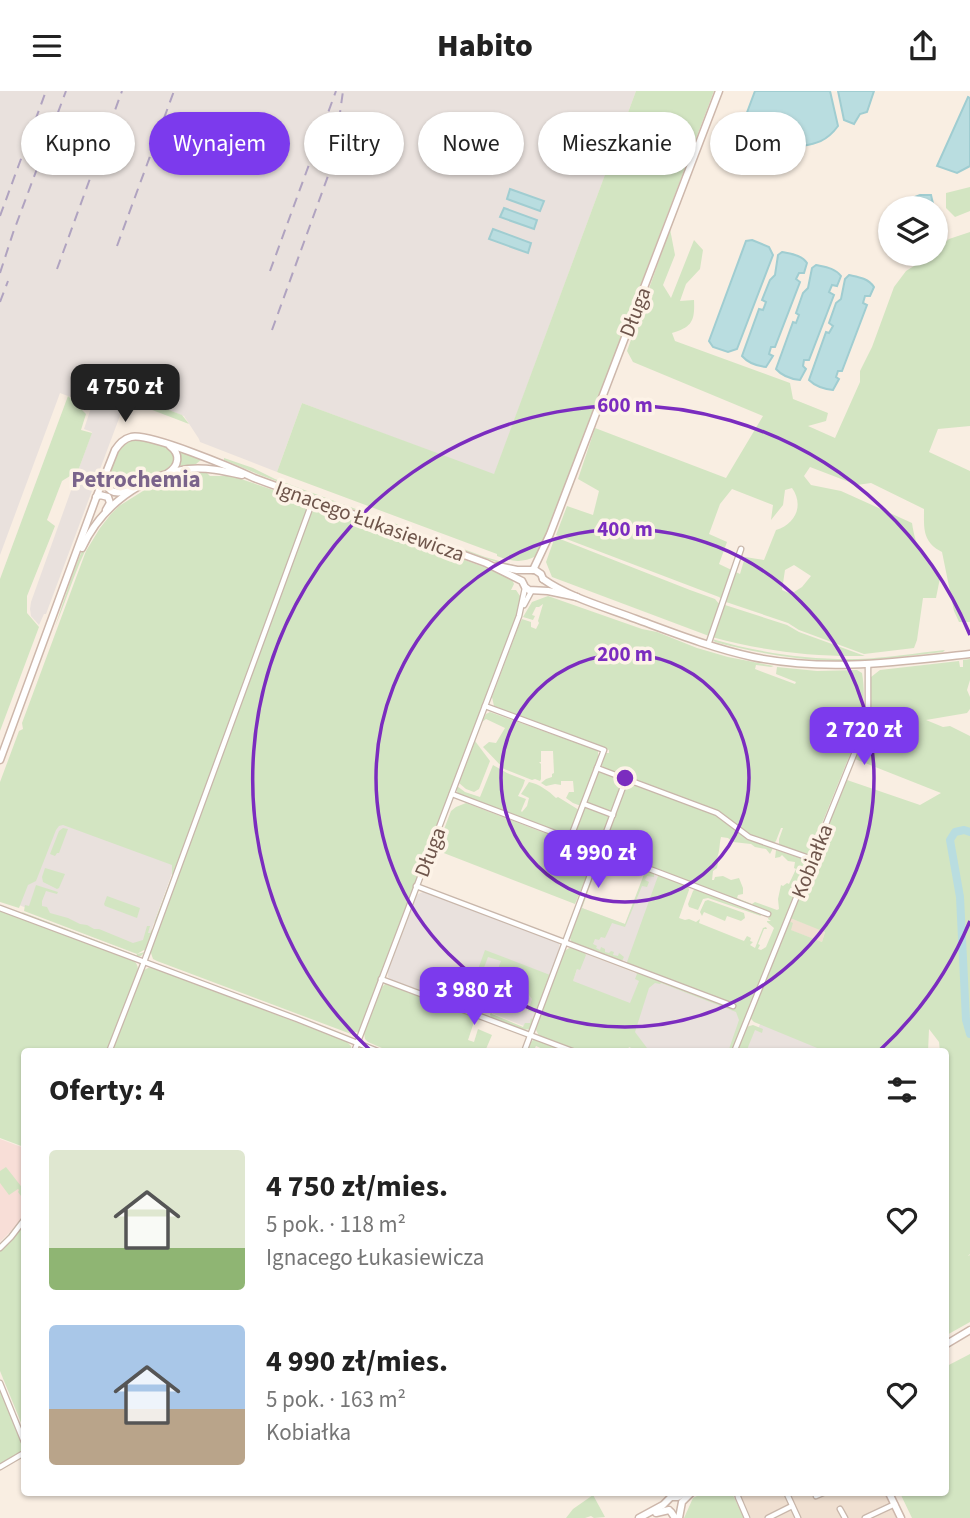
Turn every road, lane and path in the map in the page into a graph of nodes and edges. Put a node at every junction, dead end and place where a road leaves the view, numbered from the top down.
1 (719, 91) edge
2 (169, 445) junction
3 (107, 471) junction
4 (163, 475) junction
5 (254, 478) junction
6 (136, 487) junction
7 (96, 498) junction
8 (313, 500) junction
9 (103, 514) junction
10 (741, 549) dead end
11 (486, 563) junction
12 (534, 570) junction
13 (543, 579) junction
14 (65, 587) junction
15 (529, 587) junction
16 (577, 597) junction
17 (708, 645) junction
18 (970, 654) edge
19 (868, 665) junction
20 (485, 706) junction
21 (0, 761) edge
22 (597, 768) junction
23 (626, 779) junction
24 (452, 794) junction
25 (584, 804) junction
26 (613, 815) junction
27 (570, 839) junction
28 (600, 850) junction
29 (812, 859) junction
30 (416, 887) junction
31 (0, 908) edge
32 (768, 913) dead end
33 (565, 943) junction
34 (144, 962) junction
35 (381, 979) junction
36 (733, 1006) dead end
37 (530, 1035) junction
38 (357, 1042) junction
39 (111, 1048) edge
40 (355, 1048) edge
41 (371, 1048) edge
42 (525, 1048) edge
43 (564, 1048) edge
44 (736, 1048) edge
45 (21, 1224) edge
46 (0, 1248) edge
47 (970, 1330) edge
48 (949, 1343) edge
49 (0, 1383) edge
50 (21, 1435) edge
51 (21, 1455) edge
52 (0, 1467) edge
53 (738, 1496) edge
54 (788, 1496) edge
55 (891, 1496) edge
56 (674, 1499) edge
57 (895, 1504) junction
58 (792, 1506) junction
59 (840, 1509) dead end
60 (674, 1514) edge
61 (640, 1518) edge
62 (747, 1518) edge
63 (768, 1518) edge
64 (798, 1518) edge
65 (845, 1518) edge
66 (865, 1518) edge
67 (901, 1518) edge

1 - 12 main road, Długa
2 - 3 main road, Ignacego Łukasiewicza
2 - 4 main road
2 - 5 main road, Ignacego Łukasiewicza
3 - 6 main road
3 - 7 main road, Ignacego Łukasiewicza
4 - 5 main road, Ignacego Łukasiewicza
4 - 6 main road, Ignacego Łukasiewicza
5 - 8 main road, Ignacego Łukasiewicza
6 - 9 main road, Ignacego Łukasiewicza
7 - 9 main road
7 - 14 main road, Ignacego Łukasiewicza
8 - 11 main road, Ignacego Łukasiewicza
8 - 34 street
9 - 14 main road, Ignacego Łukasiewicza
10 - 17 street
11 - 12 main road, Ignacego Łukasiewicza
11 - 15 main road, Ignacego Łukasiewicza
12 - 13 main road
12 - 15 main road, Długa
13 - 15 main road
13 - 16 main road, Ignacego Łukasiewicza
14 - 21 main road, Ignacego Łukasiewicza
15 - 16 main road, Ignacego Łukasiewicza
15 - 20 street, Długa
16 - 17 main road, Ignacego Łukasiewicza
17 - 19 main road, Ignacego Łukasiewicza
18 - 19 main road, Ignacego Łukasiewicza
19 - 29 street, Kobiałka
20 - 22 street
20 - 24 street, Długa
22 - 23 street
22 - 25 street
23 - 26 street
23 - 29 street
24 - 27 street
24 - 30 street, Długa
25 - 26 street
25 - 27 street
26 - 28 street
27 - 28 street
28 - 32 street
28 - 33 street
29 - 44 street, Kobiałka
30 - 33 street
30 - 35 street, Długa
31 - 34 street
33 - 36 street
33 - 37 street
34 - 38 street
34 - 39 street
35 - 37 street
35 - 38 street, Długa
37 - 42 street
37 - 43 street
38 - 40 street, Długa
38 - 41 street
45 - 46 street
47 - 48 main road
49 - 50 street
51 - 52 street
53 - 62 street
54 - 58 street
55 - 57 main road
56 - 60 main road
56 - 60 main road
56 - 61 main road
57 - 66 street
57 - 67 main road
58 - 63 street
58 - 64 street
59 - 65 street
60 - 61 main road

